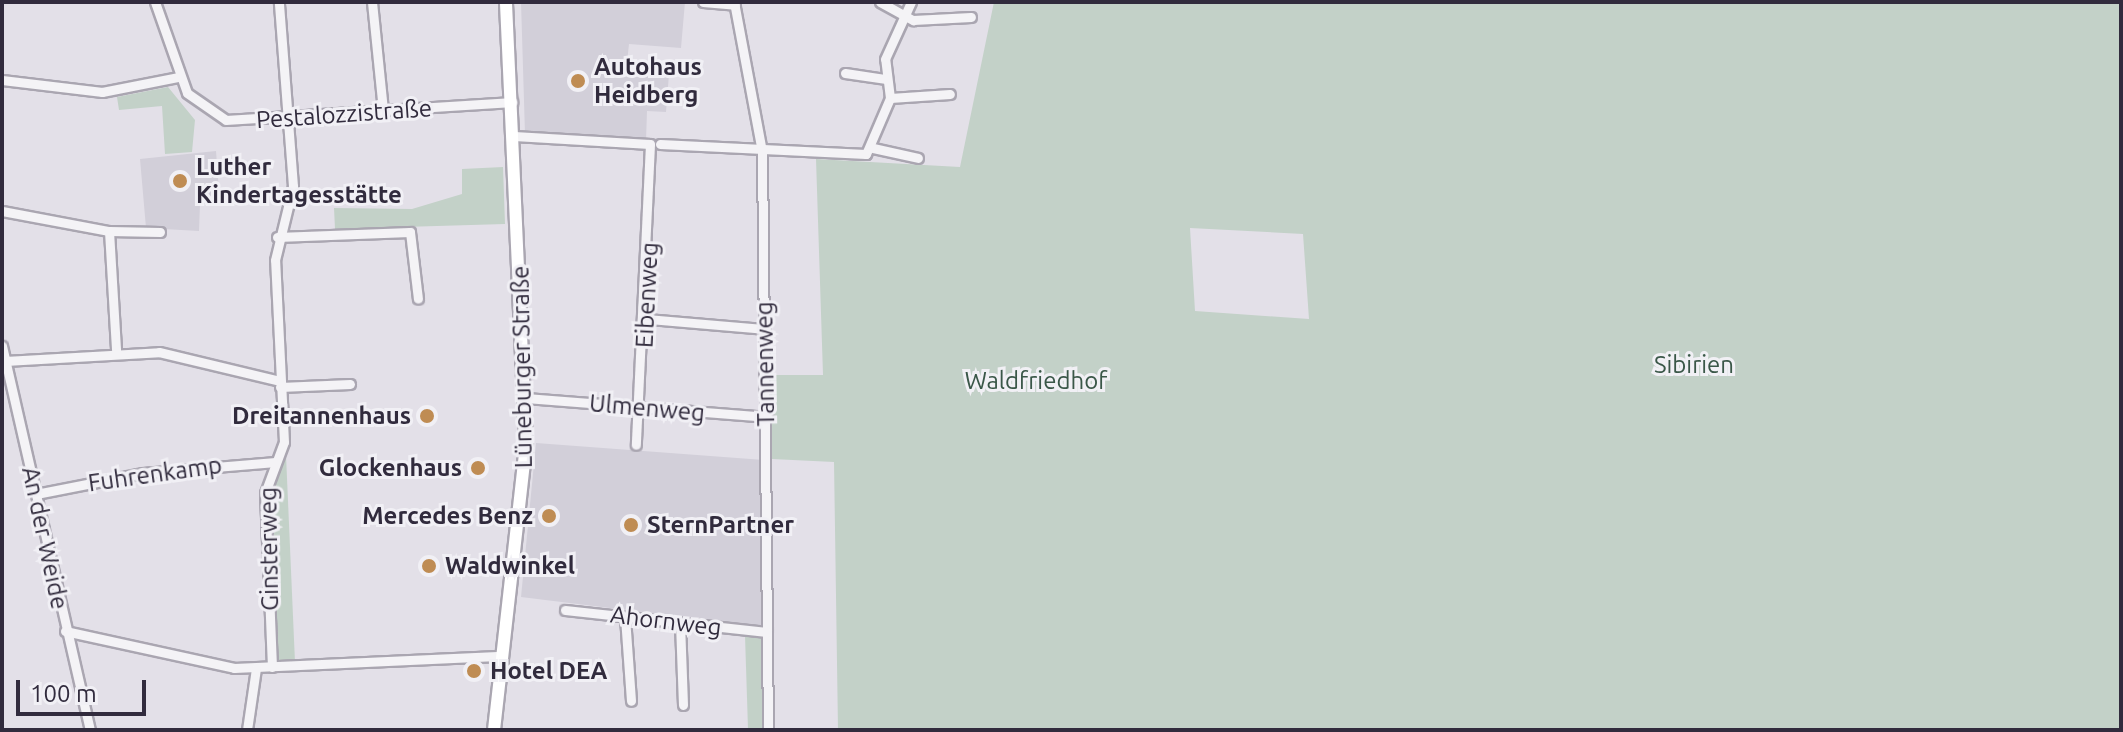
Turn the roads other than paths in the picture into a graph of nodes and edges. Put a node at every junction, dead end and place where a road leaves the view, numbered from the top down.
1 (155, 2) edge
2 (279, 2) edge
3 (372, 2) edge
4 (506, 2) edge
5 (703, 2) edge
6 (880, 2) edge
7 (911, 2) edge
8 (734, 3) edge
9 (901, 16) junction
10 (971, 17) dead end
11 (845, 73) dead end
12 (178, 77) junction
13 (885, 79) junction
14 (2, 80) edge
15 (950, 94) dead end
16 (890, 98) junction
17 (512, 102) junction
18 (383, 111) junction
19 (288, 121) junction
20 (514, 136) junction
21 (655, 144) junction
22 (873, 148) junction
23 (762, 151) junction
24 (918, 158) dead end
25 (2, 211) edge
26 (109, 231) junction
27 (160, 232) dead end
28 (277, 237) junction
29 (418, 299) dead end
30 (648, 319) junction
31 (765, 329) junction
32 (2, 346) edge
33 (116, 350) junction
34 (5, 361) junction
35 (280, 384) junction
36 (350, 384) dead end
37 (527, 398) junction
38 (641, 407) junction
39 (767, 417) junction
40 (636, 445) dead end
41 (276, 462) junction
42 (36, 494) junction
43 (565, 610) dead end
44 (625, 617) junction
45 (680, 623) junction
46 (65, 631) junction
47 (767, 632) junction
48 (503, 656) junction
49 (272, 667) junction
50 (256, 668) junction
51 (631, 701) dead end
52 (683, 705) dead end
53 (90, 730) edge
54 (247, 730) edge
55 (494, 730) edge
56 (768, 730) edge

1 - 12 street, Pestalozzistraße
2 - 19 street, Ginsterweg
3 - 18 street
4 - 17 main road, Lüneburger Straße
5 - 8 street
6 - 9 street
7 - 9 street
8 - 23 street, Tannenweg
9 - 10 street
9 - 13 street
11 - 13 street
12 - 14 street
12 - 19 street, Pestalozzistraße
13 - 16 street
15 - 16 street
16 - 22 street
17 - 18 street, Pestalozzistraße
17 - 20 main road, Lüneburger Straße
18 - 19 street, Pestalozzistraße
19 - 28 street, Ginsterweg
20 - 21 street
20 - 37 main road, Lüneburger Straße
21 - 23 street
21 - 30 street, Eibenweg
22 - 23 street
22 - 24 street
23 - 31 street, Tannenweg
25 - 26 street
26 - 27 street
26 - 33 street
28 - 29 street
28 - 35 street, Ginsterweg
30 - 31 street
30 - 38 street, Eibenweg
31 - 39 street, Tannenweg
32 - 34 street, An der Weide
33 - 34 street
33 - 35 street
34 - 42 street, An der Weide
35 - 36 street
35 - 41 street, Ginsterweg
37 - 38 street, Ulmenweg
37 - 48 main road, Lüneburger Straße
38 - 39 street, Ulmenweg
38 - 40 street, Eibenweg
39 - 47 street, Tannenweg
41 - 42 street, Fuhrenkamp
41 - 49 street, Ginsterweg
42 - 46 street, An der Weide
43 - 44 street, Ahornweg
44 - 45 street, Ahornweg
44 - 51 street
45 - 47 street, Ahornweg
45 - 52 street
46 - 50 street
46 - 53 street, An der Weide
47 - 56 street, Tannenweg
48 - 49 street
48 - 55 main road, Lüneburger Straße
49 - 50 street
50 - 54 street

